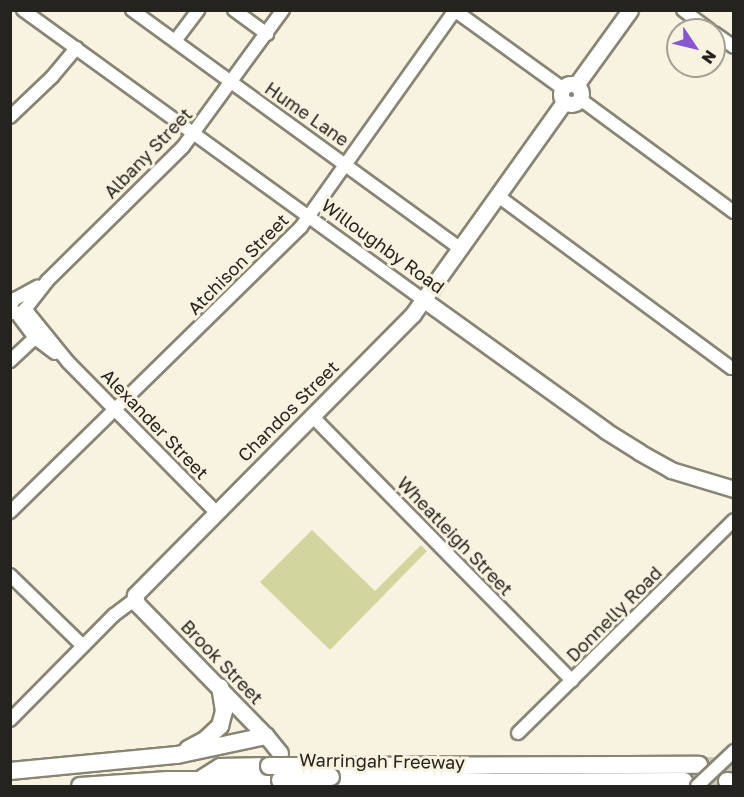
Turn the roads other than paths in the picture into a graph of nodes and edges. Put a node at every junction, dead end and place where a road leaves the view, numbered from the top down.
1 (23, 10) edge
2 (132, 10) edge
3 (198, 10) edge
4 (234, 10) edge
5 (284, 10) edge
6 (630, 10) edge
7 (455, 11) edge
8 (267, 34) junction
9 (175, 41) junction
10 (76, 48) junction
11 (231, 83) junction
12 (571, 94) junction
13 (10, 117) edge
14 (195, 134) junction
15 (345, 163) junction
16 (498, 196) junction
17 (734, 212) edge
18 (309, 216) junction
19 (460, 248) junction
20 (424, 300) junction
21 (16, 305) edge
22 (35, 338) junction
23 (10, 361) edge
24 (68, 362) junction
25 (731, 368) dead end
26 (116, 410) junction
27 (312, 416) junction
28 (734, 489) edge
29 (10, 512) edge
30 (216, 512) junction
31 (734, 520) edge
32 (10, 575) edge
33 (135, 599) junction
34 (82, 646) junction
35 (572, 681) junction
36 (220, 687) junction
37 (10, 720) edge
38 (518, 733) dead end
39 (266, 736) junction
40 (734, 751) edge
41 (177, 755) junction
42 (274, 759) junction
43 (699, 765) tunnel mouth
44 (10, 771) edge
45 (328, 771) junction
46 (201, 779) junction
47 (691, 784) edge
48 (80, 786) edge

1 - 10 street, Willoughby Road
2 - 9 street, Hume Lane
3 - 9 street
4 - 8 street
5 - 8 street, Albany Street
6 - 12 main road, Chandos Street
7 - 12 street
7 - 15 street, Atchison Street
8 - 11 street, Albany Street
9 - 11 street, Hume Lane
10 - 13 street
10 - 14 street, Willoughby Road
11 - 14 street, Albany Street
11 - 15 street, Hume Lane
12 - 16 main road, Chandos Street
12 - 17 street
14 - 18 street, Willoughby Road
14 - 21 street, Albany Street
15 - 18 street, Atchison Street
15 - 19 street, Hume Lane
16 - 19 main road, Chandos Street
16 - 25 street
18 - 20 street, Willoughby Road
18 - 26 street, Atchison Street
19 - 20 main road, Chandos Street
20 - 27 main road, Chandos Street
20 - 28 main road, Willoughby Road
21 - 22 street, Alexander Street
21 - 24 street, Alexander Street
22 - 23 street
22 - 24 street, Alexander Street
24 - 26 street, Alexander Street
26 - 29 street, Atchison Street
26 - 30 street, Alexander Street
27 - 30 main road, Chandos Street
27 - 35 street, Wheatleigh Street
30 - 33 main road, Chandos Street
31 - 35 street, Donnelly Road
32 - 34 street
33 - 34 street, Chandos Street
33 - 36 main road, Brook Street
34 - 37 street, Chandos Street
35 - 38 street, Donnelly Road
36 - 39 main road, Brook Street
36 - 41 highway
39 - 41 highway
39 - 42 main road, Brook Street
40 - 47 street, bridge
41 - 44 highway
42 - 45 highway, bridge
42 - 46 highway
43 - 45 highway
45 - 46 highway, Warringah Freeway, bridge
45 - 47 highway, Warringah Freeway
46 - 48 highway, Warringah Freeway

